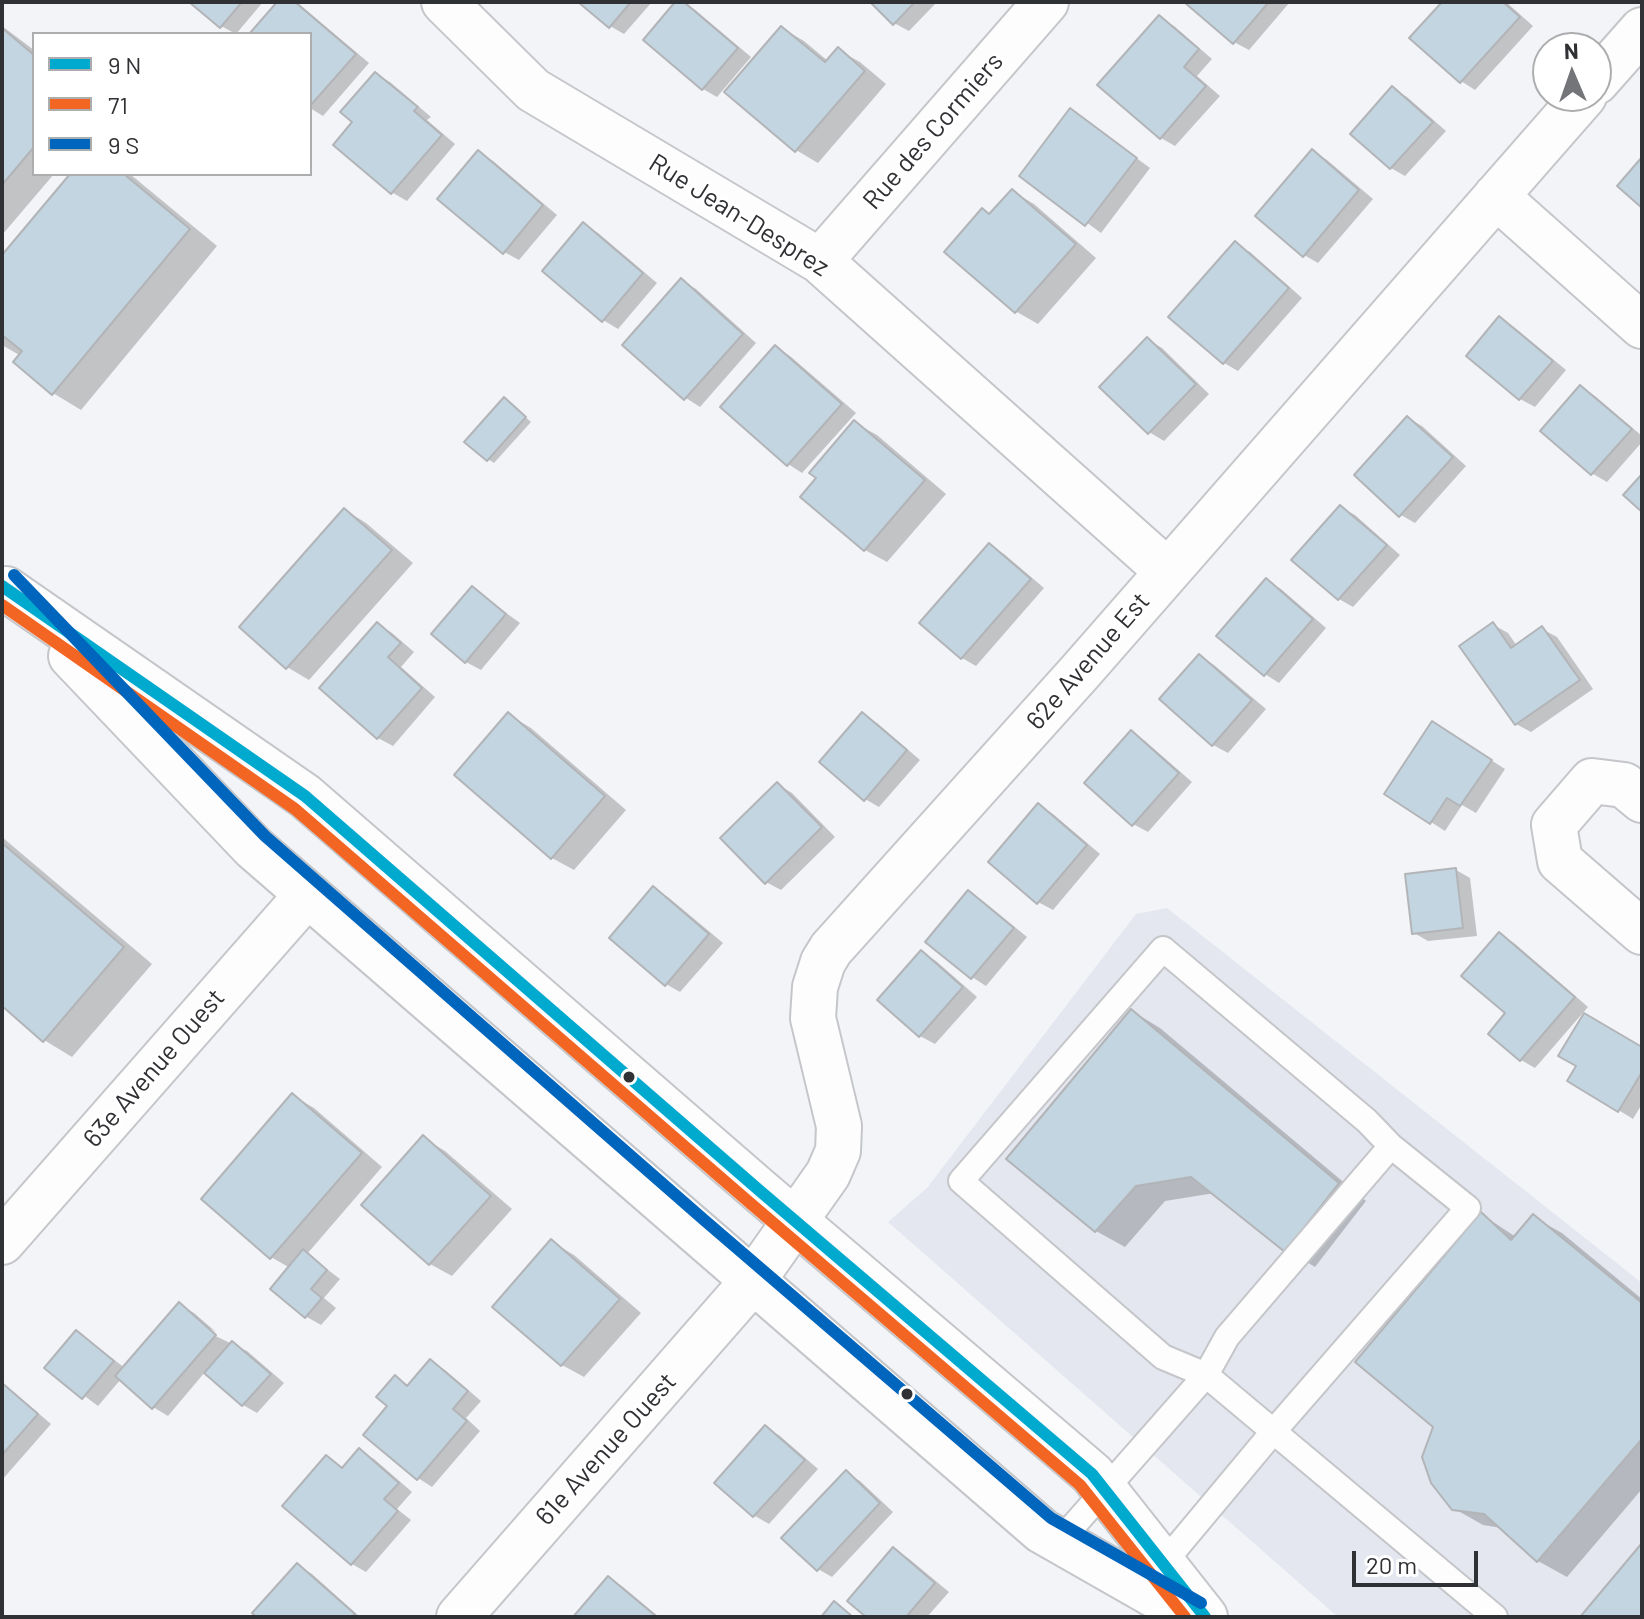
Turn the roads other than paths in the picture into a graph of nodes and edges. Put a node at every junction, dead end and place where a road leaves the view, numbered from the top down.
1 (444, 2) edge
2 (1046, 2) edge
3 (1642, 30) edge
4 (1612, 64) edge
5 (1570, 112) edge
6 (1496, 196) junction
7 (820, 261) junction
8 (1642, 326) edge
9 (1166, 570) junction
10 (4, 587) edge
11 (1642, 800) edge
12 (307, 895) junction
13 (1642, 932) edge
14 (1391, 1146) junction
15 (796, 1222) junction
16 (2, 1242) edge
17 (752, 1282) junction
18 (1206, 1375) junction
19 (1273, 1432) junction
20 (1105, 1490) junction
21 (1060, 1541) junction
22 (1153, 1576) junction
23 (459, 1617) edge
24 (1193, 1617) edge
25 (1205, 1617) edge
26 (1495, 1617) edge

1 - 7 street, Rue Jean-Desprez
2 - 7 street, Rue des Cormiers
3 - 4 street
5 - 6 street, 62e Avenue Est
6 - 8 street
6 - 9 street, 62e Avenue Est
7 - 9 street, Rue Jean-Desprez
9 - 15 street, 62e Avenue Est
10 - 12 street
10 - 15 street
11 - 13 street
12 - 16 street, 63e Avenue Ouest
12 - 17 street
14 - 18 lane
14 - 18 lane
14 - 19 lane
15 - 17 street, 62e Avenue Est
15 - 20 street
17 - 21 street
17 - 23 street, 61e Avenue Ouest
18 - 19 lane
18 - 20 lane
19 - 22 lane
19 - 26 lane
20 - 21 lane
20 - 22 street
21 - 22 street
22 - 24 street
22 - 25 street

